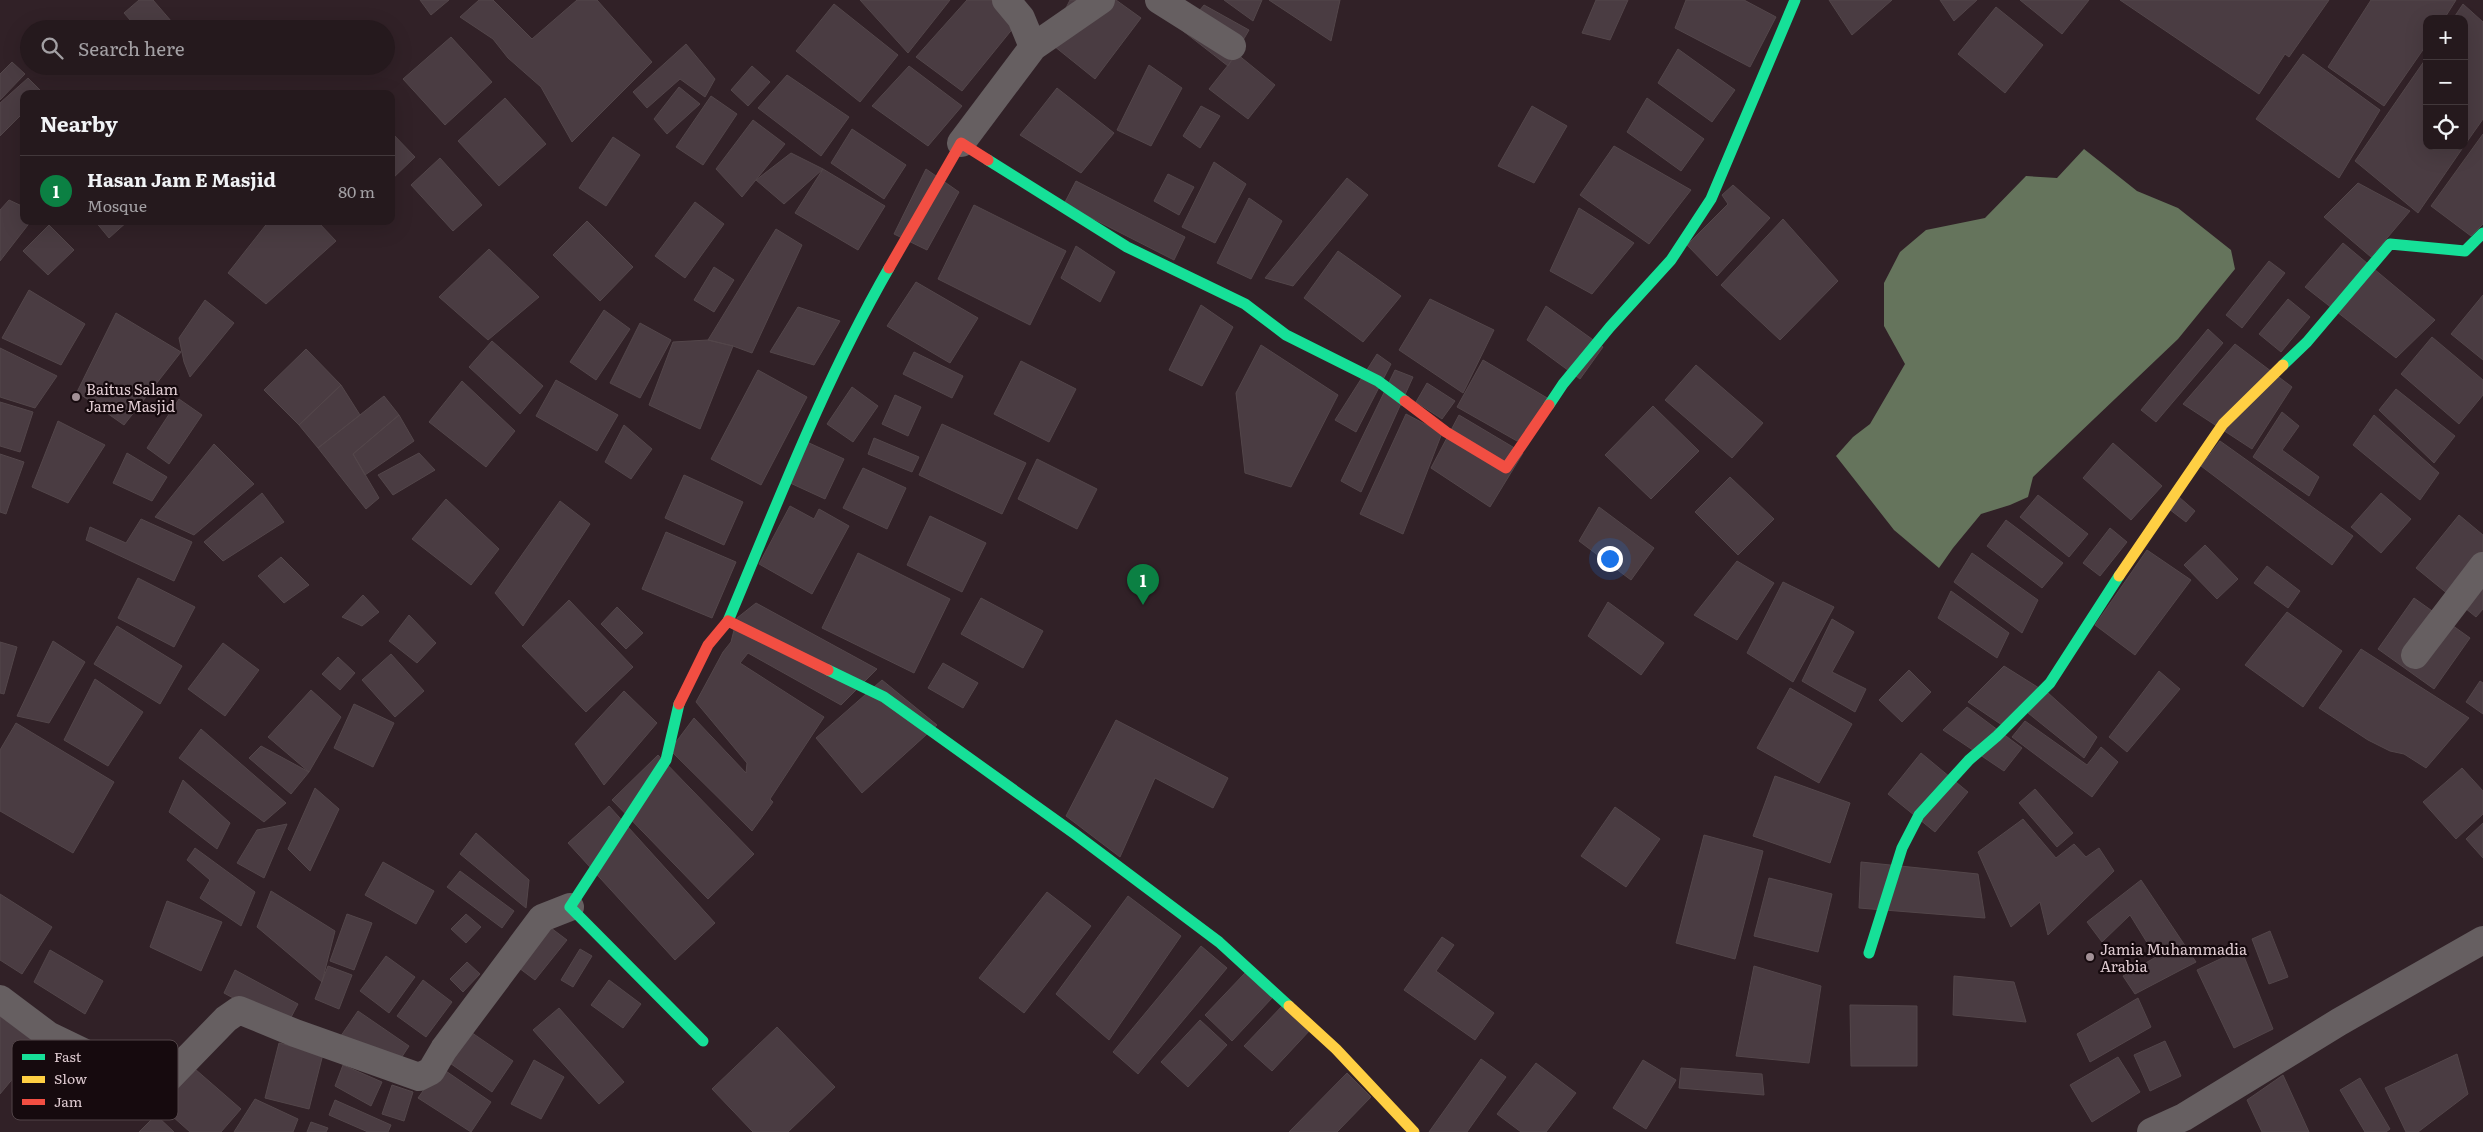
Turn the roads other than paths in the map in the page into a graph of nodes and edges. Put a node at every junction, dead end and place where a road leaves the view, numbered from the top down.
1 (1006, 0) edge
2 (1101, 0) edge
3 (1159, 0) edge
4 (1795, 0) edge
5 (1232, 46) dead end
6 (1033, 47) junction
7 (961, 143) junction
8 (2483, 233) edge
9 (2483, 566) edge
10 (728, 621) junction
11 (2415, 655) dead end
12 (570, 907) junction
13 (2483, 940) edge
14 (1869, 953) dead end
15 (0, 999) edge
16 (58, 1040) edge
17 (703, 1040) dead end
18 (178, 1068) edge
19 (1414, 1132) edge
20 (2152, 1132) edge

1 - 6 street
2 - 6 street
3 - 5 street
4 - 7 street
6 - 7 street
7 - 10 street
8 - 14 street
9 - 11 street
10 - 12 street
10 - 19 street
12 - 17 street
12 - 18 street
13 - 20 street
15 - 16 street

